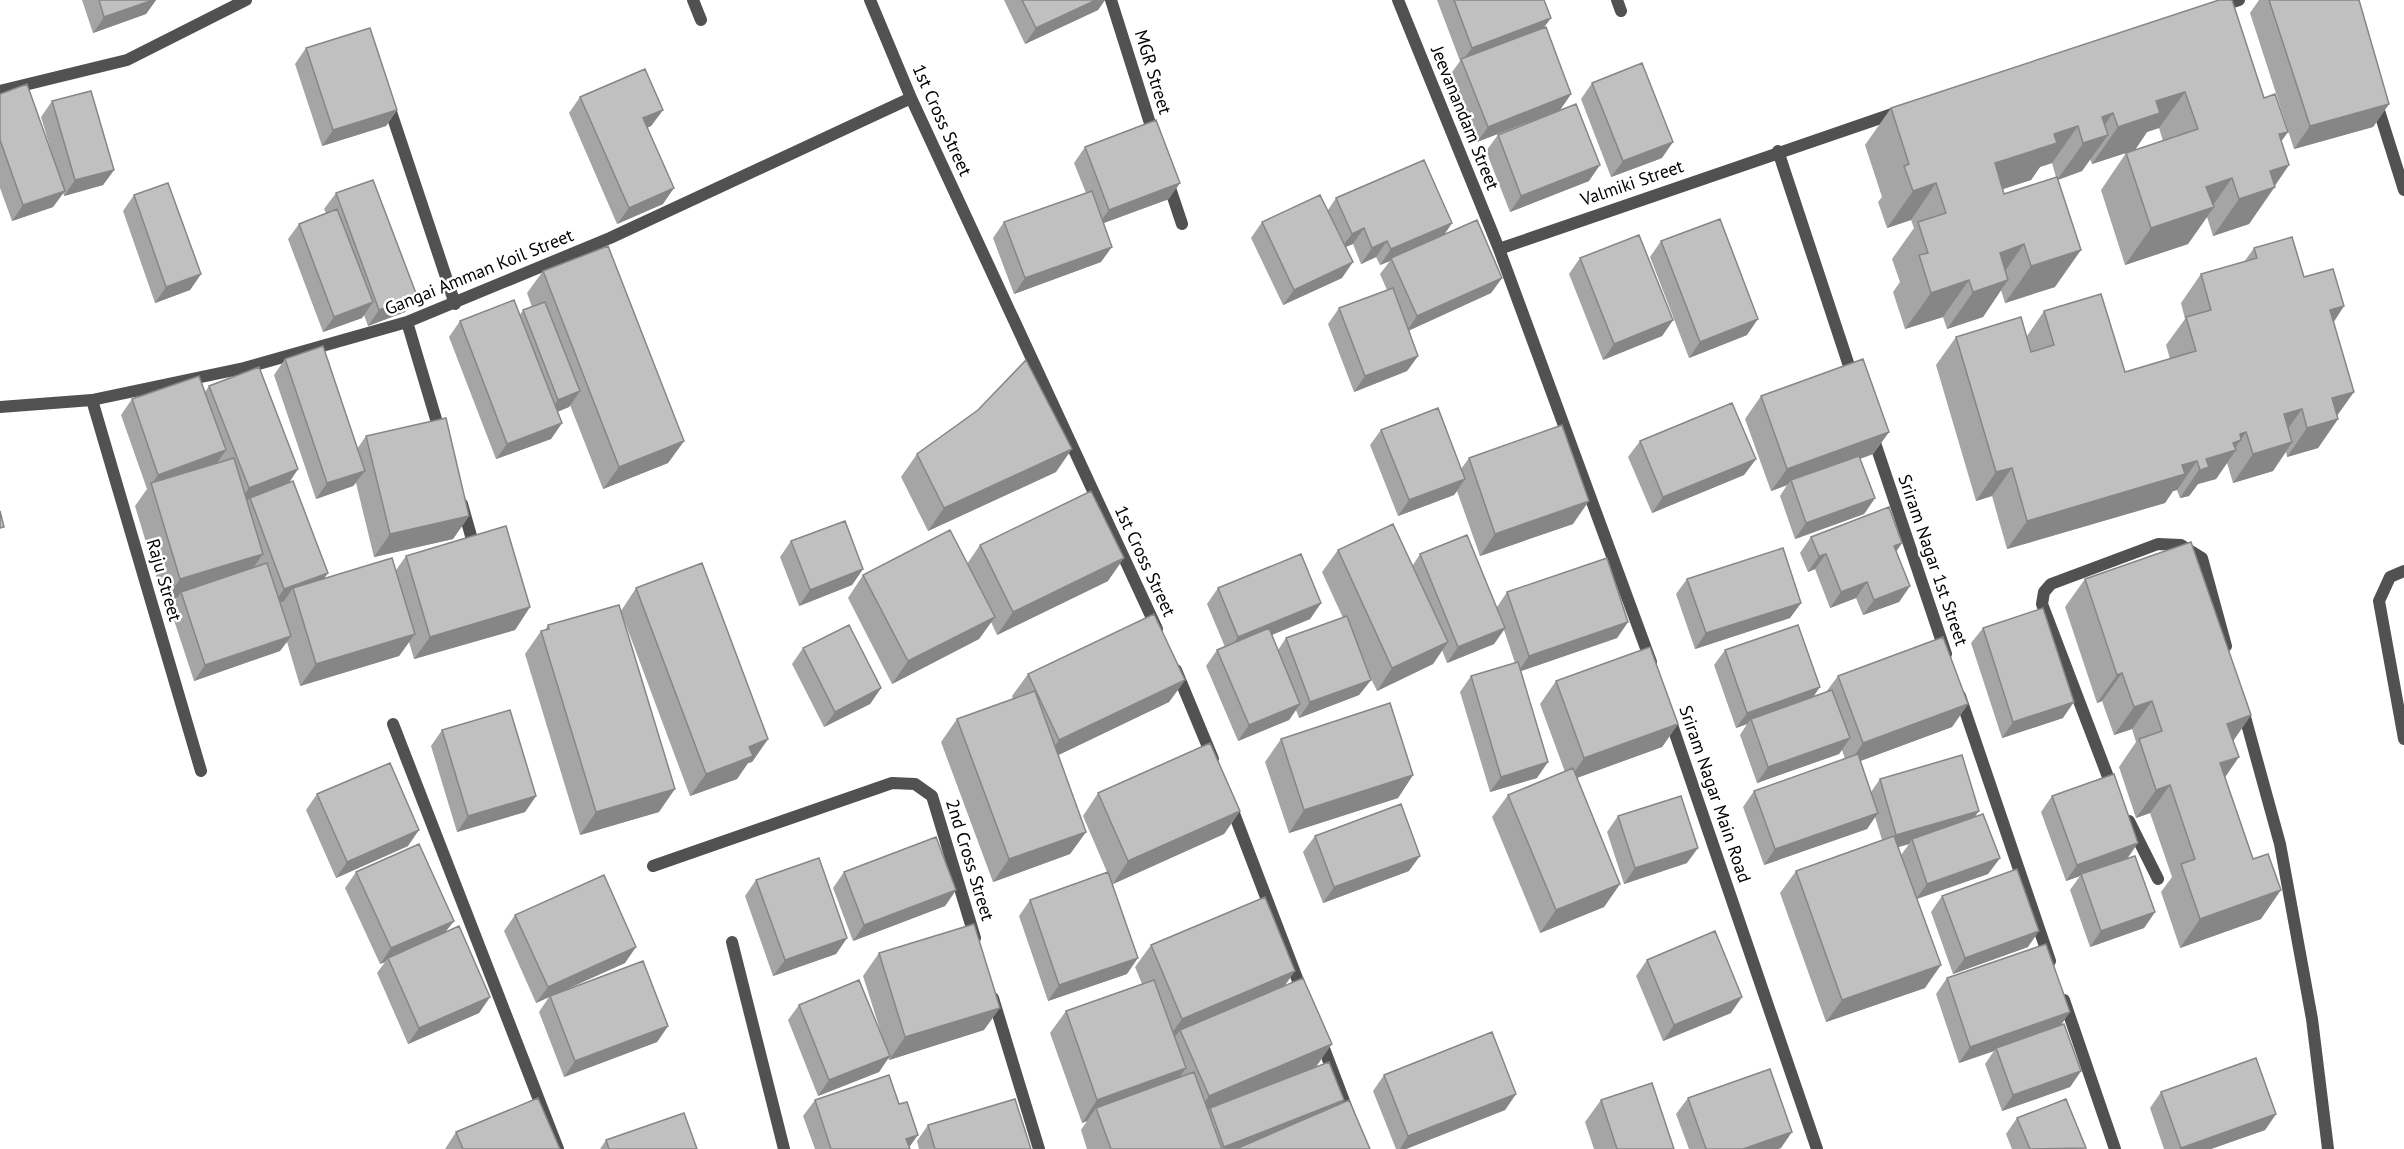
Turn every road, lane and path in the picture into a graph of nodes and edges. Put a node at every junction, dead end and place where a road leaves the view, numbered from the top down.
1 (246, 0) edge
2 (693, 0) edge
3 (870, 0) edge
4 (1112, 0) edge
5 (1398, 0) edge
6 (2239, 0) edge
7 (2205, 11) edge
8 (701, 21) dead end
9 (382, 85) edge
10 (2372, 90) edge
11 (0, 91) edge
12 (911, 98) junction
13 (1913, 107) edge
14 (1157, 146) edge
15 (1778, 151) junction
16 (1164, 168) edge
17 (2404, 190) edge
18 (1182, 224) dead end
19 (1499, 249) junction
20 (455, 304) junction
21 (407, 322) junction
22 (1857, 390) edge
23 (92, 400) junction
24 (0, 407) edge
25 (1868, 424) edge
26 (444, 444) edge
27 (457, 488) edge
28 (473, 543) edge
29 (2404, 571) edge
30 (1162, 640) edge
31 (2229, 656) edge
32 (1172, 662) edge
33 (1948, 662) edge
34 (1656, 675) edge
35 (1956, 684) edge
36 (2238, 689) edge
37 (1663, 698) edge
38 (393, 724) dead end
39 (2404, 739) edge
40 (201, 771) dead end
41 (1218, 772) edge
42 (1227, 794) edge
43 (653, 866) dead end
44 (2158, 879) dead end
45 (732, 942) dead end
46 (980, 955) edge
47 (2053, 968) edge
48 (990, 989) edge
49 (2061, 990) edge
50 (1307, 1005) edge
51 (1315, 1027) edge
52 (1353, 1127) edge
53 (558, 1149) edge
54 (784, 1149) edge
55 (1039, 1149) edge
56 (1817, 1149) edge
57 (2115, 1149) edge
58 (2328, 1149) edge

1 - 11 street
2 - 8 street
3 - 12 street, 1st Cross Street
4 - 14 street, MGR Street
5 - 19 street, Jeevanandam Street
6 - 7 street
9 - 20 street
10 - 17 street
12 - 20 street, Gangai Amman Koil Street
12 - 30 street, 1st Cross Street
13 - 15 street, Valmiki Street
15 - 19 street, Valmiki Street
15 - 22 street
16 - 18 street
19 - 34 street
20 - 21 street, Gangai Amman Koil Street
21 - 23 street, Gangai Amman Koil Street
21 - 26 street
23 - 24 street, Gangai Amman Koil Street
23 - 40 street, Raju Street
25 - 33 street, Sriram Nagar 1st Street
27 - 28 street
29 - 39 street
31 - 44 street
32 - 41 street
35 - 47 street
36 - 58 street
37 - 56 street, Sriram Nagar Main Road
38 - 53 street
42 - 50 street
43 - 46 street, 2nd Cross Street
45 - 54 street
48 - 55 street
49 - 57 street
51 - 52 street

